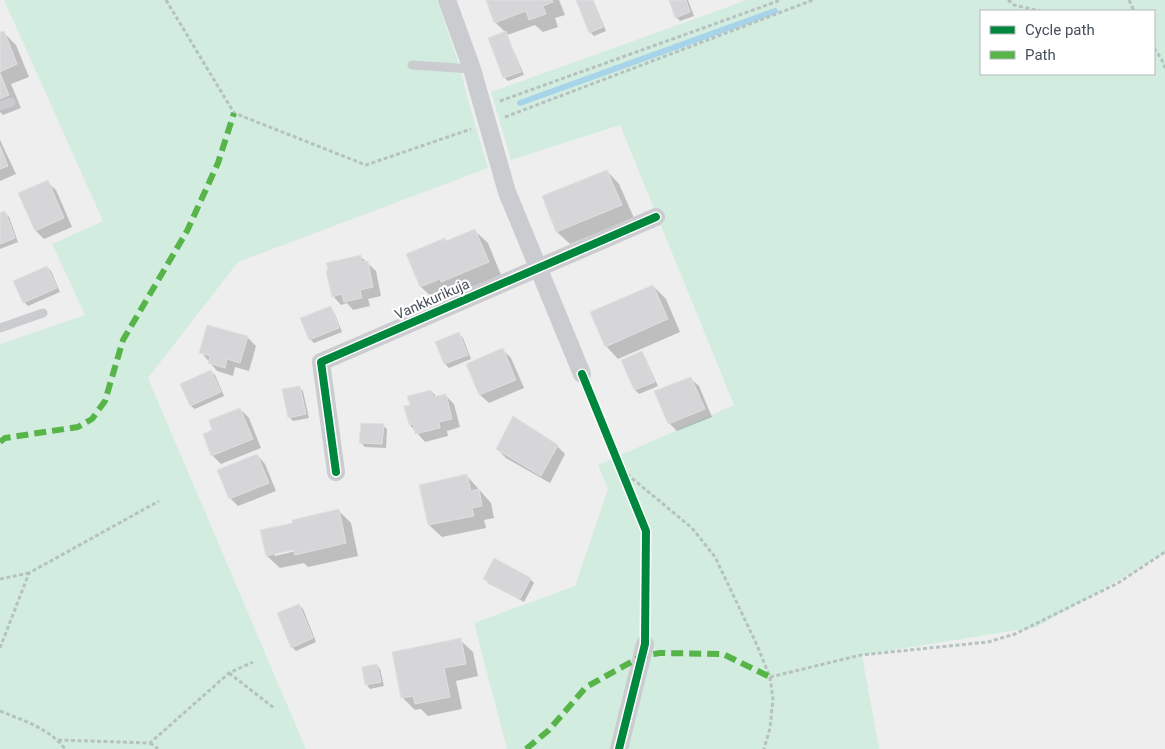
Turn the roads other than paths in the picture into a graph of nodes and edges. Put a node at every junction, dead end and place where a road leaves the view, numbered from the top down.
1 (447, 0) edge
2 (412, 65) dead end
3 (472, 69) junction
4 (11, 102) dead end
5 (0, 106) edge
6 (656, 217) dead end
7 (539, 267) junction
8 (43, 313) dead end
9 (0, 328) edge
10 (582, 374) dead end
11 (336, 472) dead end
12 (645, 644) dead end
13 (619, 749) edge

1 - 3 street
2 - 3 lane
3 - 7 street
4 - 5 lane
6 - 7 street, Vankkurikuja
7 - 10 street
7 - 11 street, Vankkurikuja
8 - 9 lane
12 - 13 street

